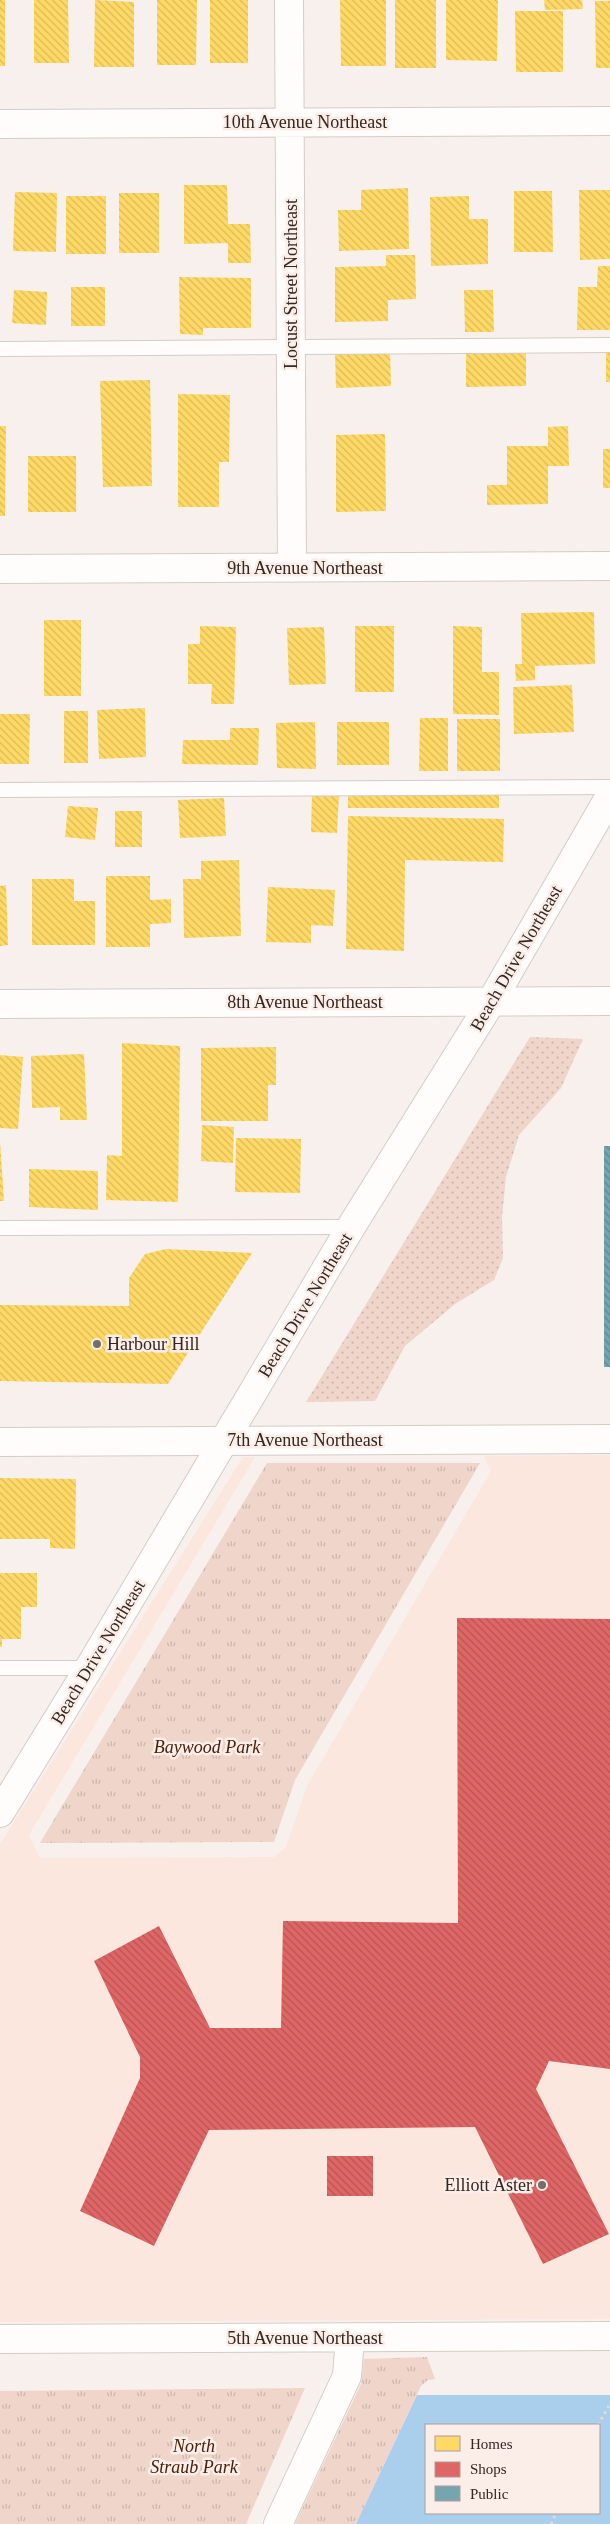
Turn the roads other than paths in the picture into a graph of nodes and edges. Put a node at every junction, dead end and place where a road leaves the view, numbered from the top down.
1 (289, 0) edge
2 (610, 121) edge
3 (290, 122) junction
4 (0, 124) edge
5 (610, 345) edge
6 (291, 347) junction
7 (0, 349) edge
8 (610, 566) edge
9 (292, 568) junction
10 (0, 569) edge
11 (610, 787) edge
12 (0, 790) edge
13 (610, 796) edge
14 (610, 1001) edge
15 (491, 1002) junction
16 (0, 1004) edge
17 (352, 1227) junction
18 (0, 1228) edge
19 (610, 1438) edge
20 (225, 1440) junction
21 (0, 1442) edge
22 (0, 1668) edge
23 (89, 1668) junction
24 (0, 1813) edge
25 (610, 2336) edge
26 (350, 2338) junction
27 (0, 2339) edge
28 (278, 2524) edge

1 - 3 street, Locust Street Northeast
2 - 3 street, 10th Avenue Northeast
3 - 4 street, 10th Avenue Northeast
3 - 6 street, Locust Street Northeast
5 - 6 lane
6 - 7 lane
6 - 9 street, Locust Street Northeast
8 - 9 street, 9th Avenue Northeast
9 - 10 street, 9th Avenue Northeast
11 - 12 lane
13 - 15 street, Beach Drive Northeast
14 - 15 street, 8th Avenue Northeast
15 - 16 street, 8th Avenue Northeast
15 - 17 street, Beach Drive Northeast
17 - 18 lane
17 - 20 street, Beach Drive Northeast
19 - 20 street, 7th Avenue Northeast
20 - 21 street, 7th Avenue Northeast
20 - 23 street, Beach Drive Northeast
22 - 23 lane
23 - 24 street, Beach Drive Northeast
25 - 26 street, 5th Avenue Northeast
26 - 27 street, 5th Avenue Northeast
26 - 28 street

